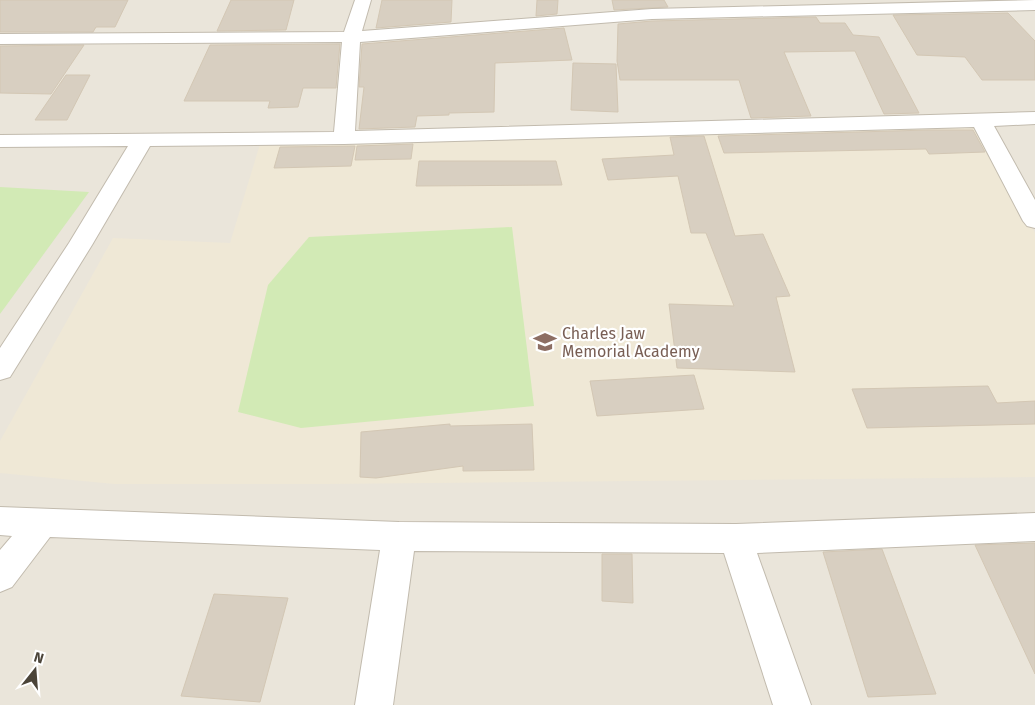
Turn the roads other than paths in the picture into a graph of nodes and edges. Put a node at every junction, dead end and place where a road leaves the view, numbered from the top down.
1 (363, 0) edge
2 (1028, 4) edge
3 (351, 37) junction
4 (0, 39) edge
5 (1035, 118) edge
6 (981, 121) junction
7 (344, 138) junction
8 (0, 141) edge
9 (142, 141) junction
10 (1035, 221) edge
11 (0, 370) edge
12 (0, 521) edge
13 (42, 522) junction
14 (1035, 527) edge
15 (399, 536) junction
16 (736, 539) junction
17 (0, 576) edge
18 (374, 705) edge
19 (792, 705) edge

1 - 3 street
2 - 3 street
3 - 4 street
3 - 7 street
5 - 6 street
6 - 7 street
6 - 10 street
7 - 9 street
8 - 9 street
9 - 11 street
12 - 13 street
13 - 15 street
13 - 17 street
14 - 16 street
15 - 16 street
15 - 18 street
16 - 19 street

